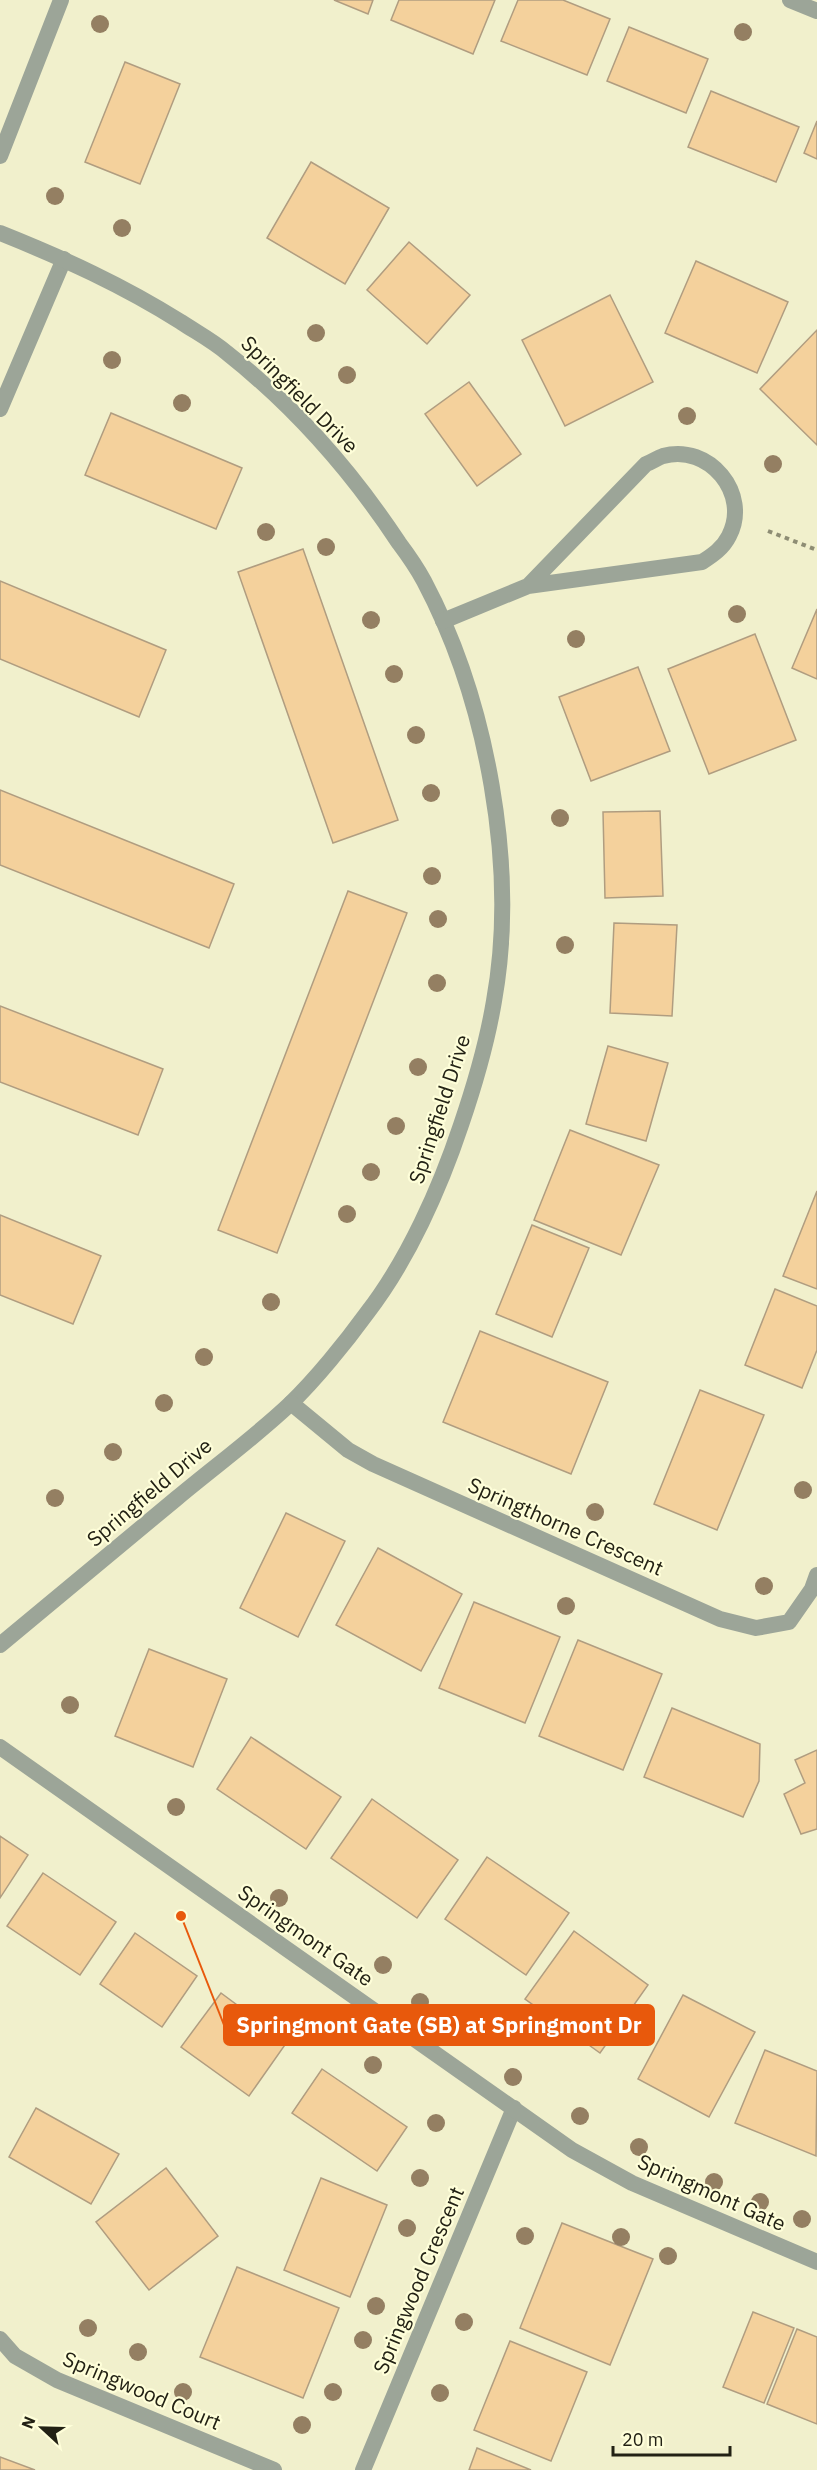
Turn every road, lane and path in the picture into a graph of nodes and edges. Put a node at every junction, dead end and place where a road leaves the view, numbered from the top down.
1 (61, 0) edge
2 (789, 0) edge
3 (817, 10) edge
4 (0, 156) edge
5 (0, 233) edge
6 (64, 259) junction
7 (0, 409) edge
8 (768, 531) dead end
9 (817, 550) edge
10 (528, 586) junction
11 (443, 621) junction
12 (291, 1403) junction
13 (817, 1575) edge
14 (0, 1646) edge
15 (0, 1747) edge
16 (514, 2108) junction
17 (817, 2262) edge
18 (0, 2338) edge
19 (274, 2470) edge
20 (363, 2470) edge

1 - 4 street
2 - 3 street
5 - 6 street, Springfield Drive
6 - 7 street
6 - 11 street, Springfield Drive
8 - 9 path
10 - 10 street
10 - 11 street
11 - 12 street, Springfield Drive
12 - 13 street, Springthorne Crescent
12 - 14 street, Springfield Drive
15 - 16 street, Springmont Gate
16 - 17 street, Springmont Gate
16 - 20 street, Springwood Crescent
18 - 19 street, Springwood Court

